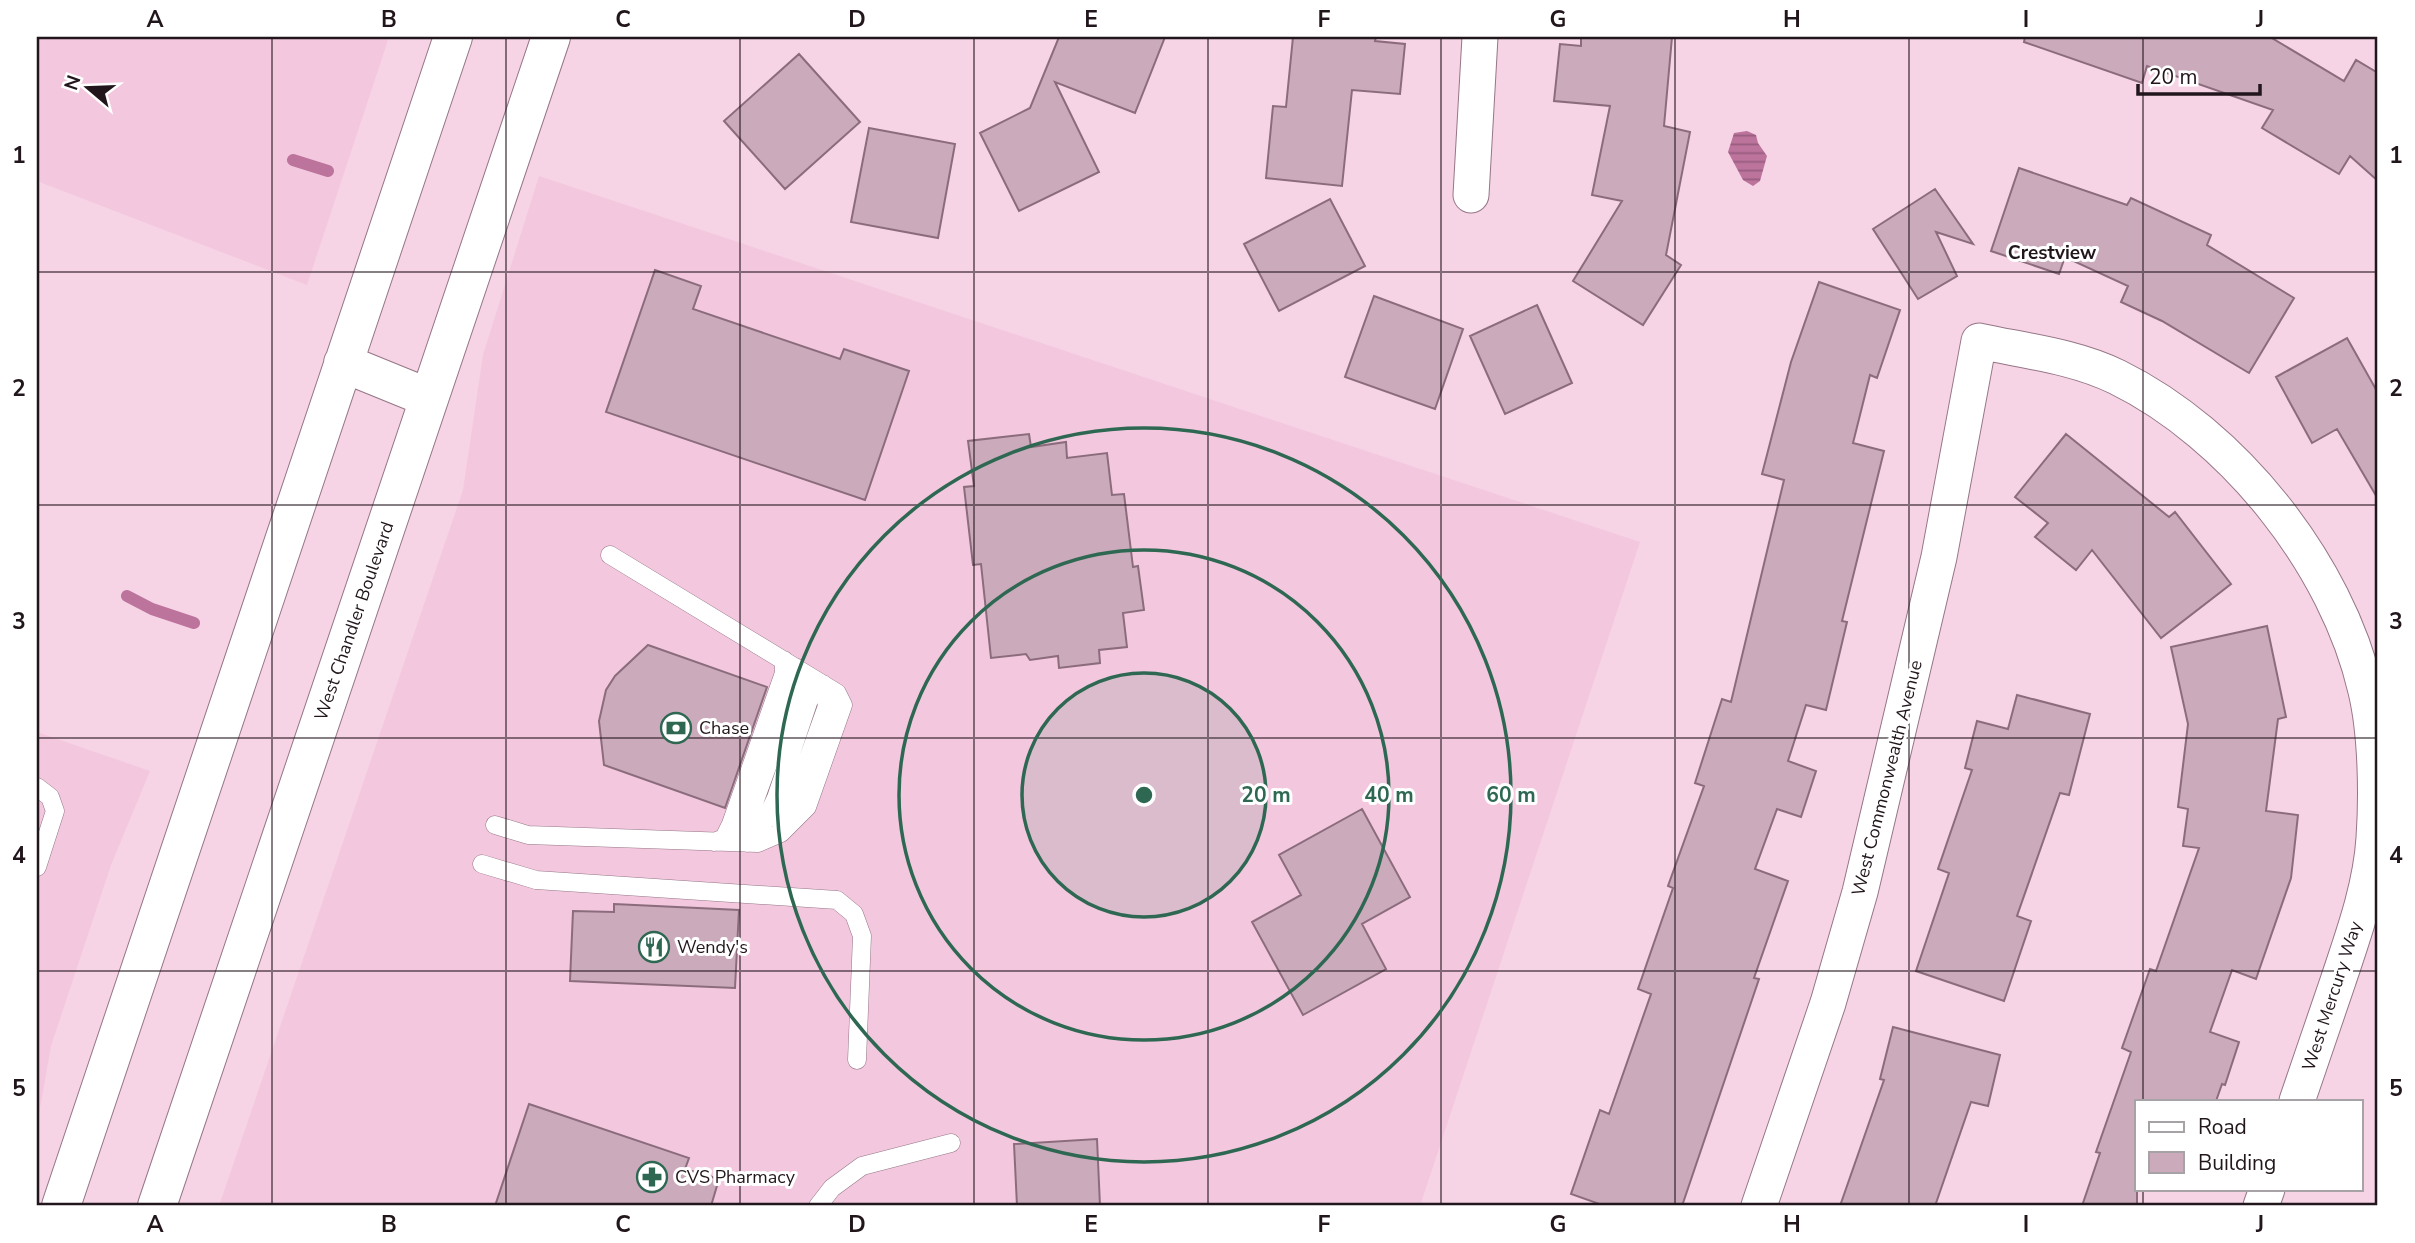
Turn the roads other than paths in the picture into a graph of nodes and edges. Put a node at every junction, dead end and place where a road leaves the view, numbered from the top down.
1 (453, 37) edge
2 (551, 37) edge
3 (1480, 37) edge
4 (1471, 195) dead end
5 (1979, 341) joint
6 (343, 363) junction
7 (429, 398) junction
8 (610, 555) dead end
9 (803, 672) junction
10 (37, 787) edge
11 (495, 825) dead end
12 (730, 842) junction
13 (482, 864) dead end
14 (37, 867) edge
15 (857, 1060) dead end
16 (2297, 1100) edge
17 (951, 1143) dead end
18 (61, 1206) edge
19 (157, 1206) edge
20 (818, 1206) edge
21 (1759, 1206) edge

1 - 6 main road
2 - 7 main road, West Chandler Boulevard
3 - 4 street
5 - 16 street, West Mercury Way
5 - 21 street, West Commonwealth Avenue
6 - 7 main road
6 - 18 main road
7 - 19 main road, West Chandler Boulevard
8 - 9 lane
9 - 12 lane
9 - 12 lane
9 - 12 lane
10 - 14 lane
11 - 12 lane
13 - 15 lane
17 - 20 lane

